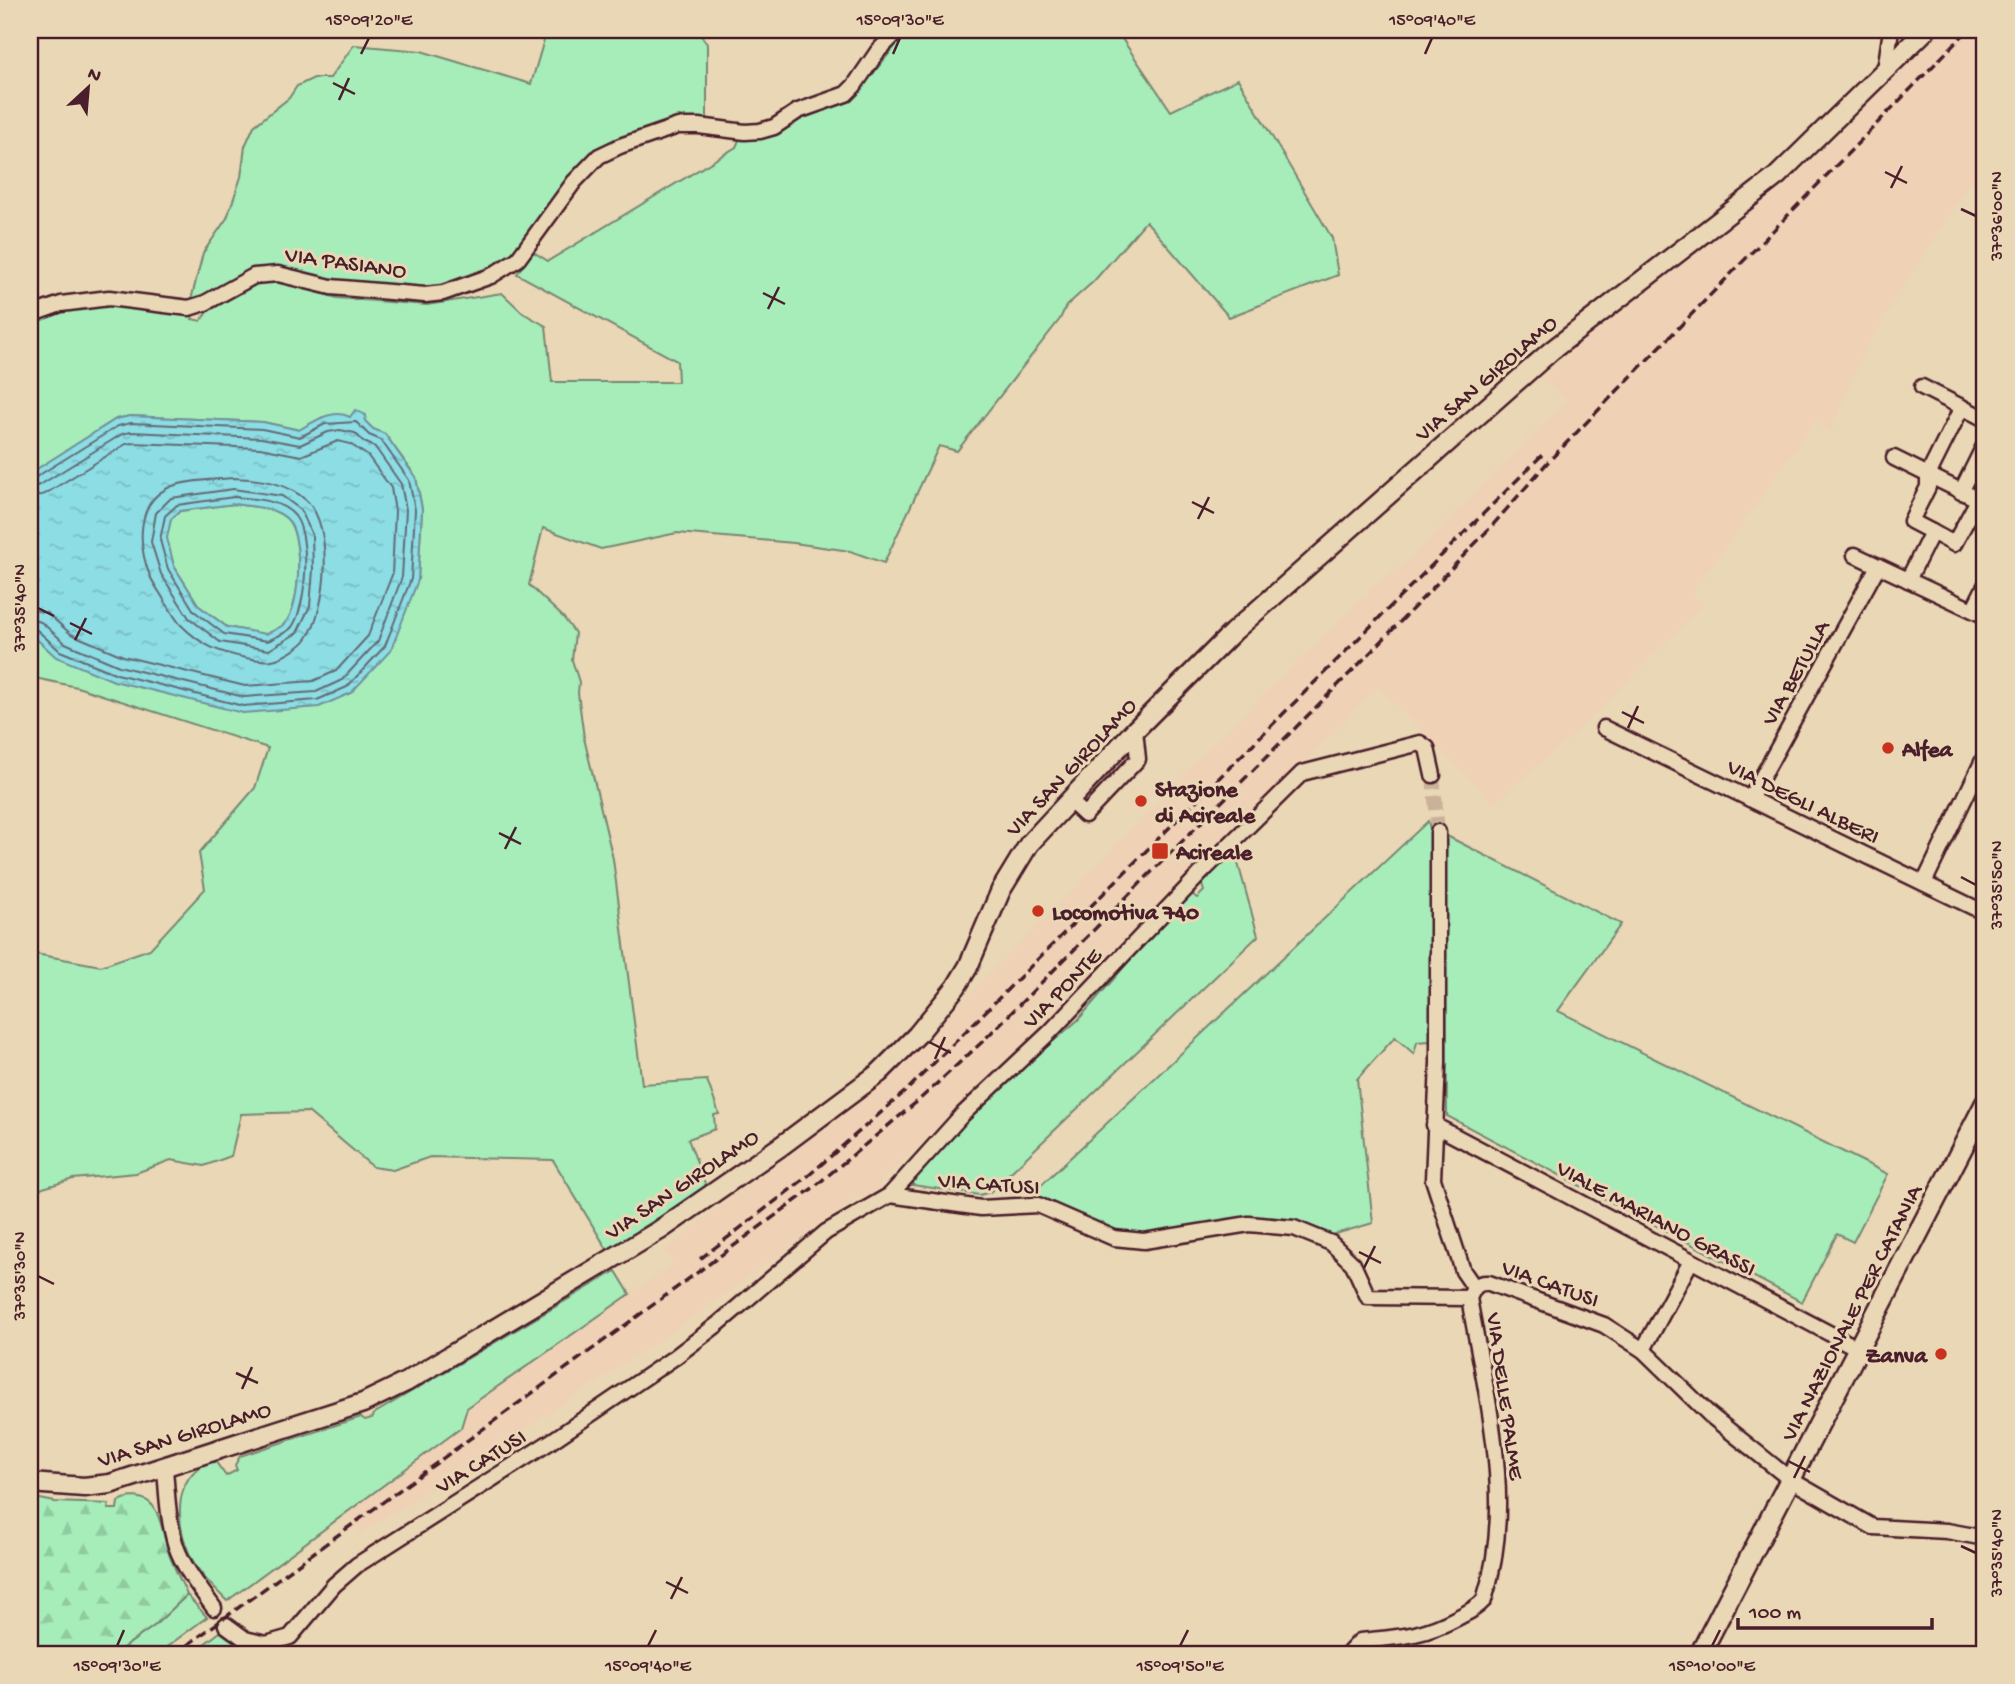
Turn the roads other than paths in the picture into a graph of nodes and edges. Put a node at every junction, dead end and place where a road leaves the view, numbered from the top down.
1 (899, 30) edge
2 (1891, 30) edge
3 (1926, 30) edge
4 (1885, 71) junction
5 (30, 315) edge
6 (1922, 387) dead end
7 (1962, 407) junction
8 (1985, 419) edge
9 (1985, 444) edge
10 (1894, 458) dead end
11 (1928, 475) junction
12 (1961, 492) junction
13 (1982, 502) edge
14 (1932, 532) junction
15 (1855, 555) dead end
16 (1878, 566) junction
17 (1909, 580) junction
18 (1985, 586) edge
19 (1979, 613) edge
20 (1604, 728) dead end
21 (1135, 730) junction
22 (1985, 757) edge
23 (1433, 775) tunnel mouth
24 (1750, 799) junction
25 (1069, 800) junction
26 (1438, 832) tunnel mouth
27 (1924, 883) junction
28 (1985, 913) edge
29 (1985, 1104) edge
30 (1434, 1125) junction
31 (890, 1195) junction
32 (1691, 1261) junction
33 (1472, 1292) junction
34 (1859, 1349) junction
35 (1643, 1350) junction
36 (165, 1468) junction
37 (1791, 1480) junction
38 (30, 1483) edge
39 (1985, 1538) edge
40 (214, 1608) dead end
41 (226, 1625) dead end
42 (1348, 1654) edge
43 (1700, 1654) edge

1 - 5 street, VIA PASIANO
2 - 4 street
3 - 4 street, VIA SAN GIROLAMO
4 - 21 street, VIA SAN GIROLAMO
6 - 7 street
7 - 8 street
7 - 11 street
9 - 12 street
10 - 11 street
11 - 12 street
11 - 14 street
12 - 13 street
13 - 14 street
14 - 17 street
15 - 16 street
16 - 17 street
16 - 24 street, VIA BETULLA
17 - 19 street
18 - 19 street
20 - 24 street, VIA DEGLI ALBERI
21 - 25 street, VIA SAN GIROLAMO
21 - 25 street
22 - 27 street
23 - 31 street, VIA PONTE
24 - 27 street, VIA DEGLI ALBERI
25 - 36 street, VIA SAN GIROLAMO
26 - 30 street
27 - 28 street, VIA DEGLI ALBERI
29 - 34 main road, VIA NAZIONALE PER CATANIA
30 - 32 street, VIALE MARIANO GRASSI
30 - 33 street
31 - 33 street, VIA CATUSI
31 - 41 street, VIA CATUSI
32 - 34 street, VIALE MARIANO GRASSI
32 - 35 street
33 - 35 street, VIA CATUSI
33 - 42 street, VIA DELLE PALME
34 - 37 main road, VIA NAZIONALE PER CATANIA
35 - 37 street, VIA CATUSI
36 - 38 street, VIA SAN GIROLAMO
36 - 40 street
37 - 39 street, VIA CATUSI
37 - 43 main road, VIA NAZIONALE PER CATANIA

